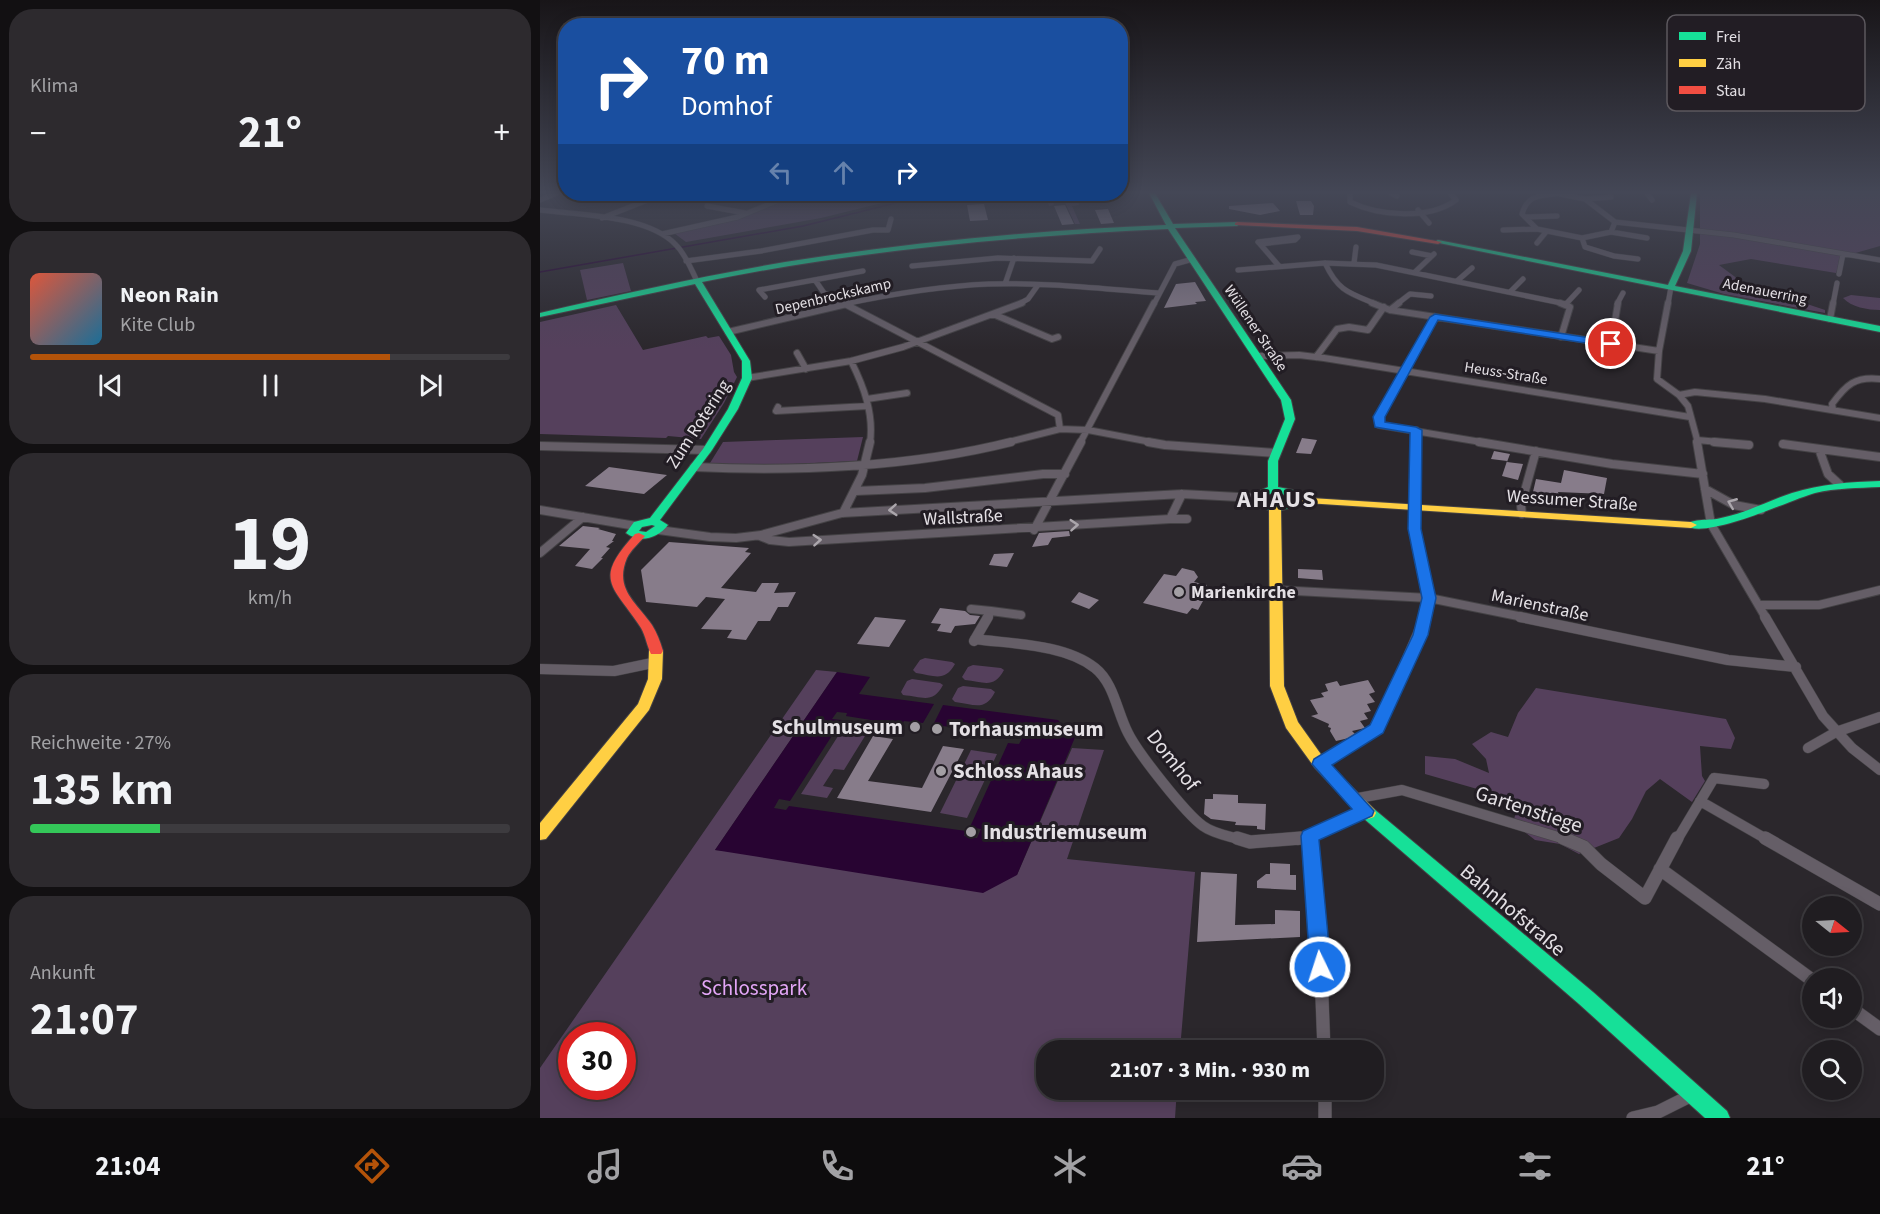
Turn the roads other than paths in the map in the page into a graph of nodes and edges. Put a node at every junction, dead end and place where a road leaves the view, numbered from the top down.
1 (676, 245) edge
2 (792, 245) edge
3 (937, 245) edge
4 (1183, 245) edge
5 (1260, 245) edge
6 (1450, 245) edge
7 (1584, 245) edge
8 (1688, 245) edge
9 (1792, 245) edge
10 (1356, 248) dead end
11 (1100, 249) dead end
12 (1412, 252) dead end
13 (1843, 254) junction
14 (1014, 258) junction
15 (1193, 259) junction
16 (1638, 259) dead end
17 (1880, 260) edge
18 (686, 261) junction
19 (1325, 263) junction
20 (1354, 263) junction
21 (912, 266) dead end
22 (1279, 266) junction
23 (1472, 268) dead end
24 (1238, 270) dead end
25 (863, 271) dead end
26 (1415, 272) junction
27 (1839, 274) dead end
28 (1523, 279) dead end
29 (815, 280) junction
30 (697, 281) junction
31 (1457, 281) junction
32 (1837, 283) dead end
33 (1005, 284) junction
34 (1038, 285) junction
35 (1671, 287) junction
36 (1579, 290) dead end
37 (1510, 292) junction
38 (1159, 293) junction
39 (1623, 293) dead end
40 (1431, 296) dead end
41 (765, 297) dead end
42 (845, 304) junction
43 (1566, 304) junction
44 (1387, 309) junction
45 (993, 314) junction
46 (540, 315) edge
47 (1435, 317) junction
48 (1830, 319) junction
49 (1880, 329) edge
50 (728, 332) junction
51 (1058, 337) dead end
52 (1562, 337) junction
53 (918, 342) junction
54 (1611, 344) junction
55 (1659, 351) junction
56 (797, 353) dead end
57 (1257, 356) junction
58 (1316, 357) junction
59 (851, 361) junction
60 (806, 369) junction
61 (1404, 371) junction
62 (747, 378) junction
63 (1880, 379) edge
64 (907, 393) dead end
65 (1679, 395) junction
66 (868, 403) junction
67 (778, 407) dead end
68 (1833, 409) junction
69 (1690, 417) junction
70 (1880, 418) edge
71 (1060, 429) junction
72 (1088, 430) junction
73 (1416, 430) junction
74 (1697, 440) junction
75 (1783, 444) dead end
76 (1749, 445) dead end
77 (540, 446) edge
78 (1819, 448) junction
79 (707, 450) junction
80 (1536, 451) junction
81 (1276, 453) junction
82 (1880, 456) edge
83 (867, 464) junction
84 (694, 467) junction
85 (1065, 474) junction
86 (1703, 474) junction
87 (1880, 484) edge
88 (1840, 485) junction
89 (1273, 489) junction
90 (1705, 489) junction
91 (856, 491) junction
92 (1182, 494) junction
93 (1257, 498) junction
94 (1295, 500) junction
95 (1051, 501) junction
96 (1414, 506) junction
97 (1275, 509) junction
98 (540, 510) edge
99 (1761, 510) junction
100 (846, 513) junction
101 (1522, 514) junction
102 (583, 517) junction
103 (1170, 519) junction
104 (1187, 519) dead end
105 (1711, 524) junction
106 (656, 525) junction
107 (1035, 529) junction
108 (637, 531) junction
109 (760, 536) junction
110 (540, 553) edge
111 (1277, 590) junction
112 (1880, 590) edge
113 (1429, 598) junction
114 (1760, 605) junction
115 (971, 609) dead end
116 (991, 611) junction
117 (1021, 615) dead end
118 (657, 662) junction
119 (1796, 667) junction
120 (540, 669) edge
121 (1880, 717) edge
122 (1836, 732) junction
123 (1808, 748) dead end
124 (1320, 764) junction
125 (1880, 770) edge
126 (1764, 784) dead end
127 (1353, 799) junction
128 (1701, 801) junction
129 (1365, 811) junction
130 (540, 834) edge
131 (1310, 836) junction
132 (1660, 869) junction
133 (1880, 904) edge
134 (1802, 973) edge
135 (1862, 1016) edge
136 (1880, 1029) edge
137 (1324, 1040) edge
138 (1694, 1094) junction
139 (1325, 1100) edge
140 (1325, 1118) edge
141 (1633, 1118) edge
142 (1720, 1118) edge

1 - 18 street
2 - 18 street
3 - 30 street, Adenauerring
4 - 15 street, Wüllener Straße
5 - 22 street
6 - 35 street, Adenauerring
7 - 16 street
8 - 35 street
9 - 13 street
10 - 20 street
11 - 14 street
12 - 26 street
13 - 17 street
13 - 27 street
14 - 21 street
14 - 33 street
15 - 38 street
15 - 57 street, Wüllener Straße
18 - 30 street
19 - 20 street
19 - 22 street
19 - 44 street
20 - 26 street
22 - 24 street
23 - 31 street
25 - 29 street
26 - 31 street
28 - 37 street
29 - 41 street
29 - 42 street
30 - 46 street, Adenauerring
30 - 50 street, Zum Rotering
31 - 37 street
32 - 48 street
33 - 34 street, Depenbrockskamp
33 - 42 street, Depenbrockskamp
34 - 38 street, Depenbrockskamp
34 - 45 street
35 - 48 street, Adenauerring
35 - 55 street
36 - 43 street
37 - 43 street
38 - 72 street
39 - 54 street
40 - 44 street
42 - 50 street, Depenbrockskamp
42 - 53 street
43 - 52 street
44 - 47 street
44 - 58 street
45 - 51 street
45 - 53 street
47 - 52 street
47 - 61 street
48 - 49 street, Adenauerring
50 - 62 street, Zum Rotering
52 - 54 street
53 - 59 street
53 - 71 street
54 - 55 street
55 - 65 street
56 - 60 street
57 - 58 street, Heuss-Straße
57 - 81 street, Wüllener Straße
58 - 61 street, Heuss-Straße
59 - 60 street
59 - 66 street
60 - 62 street
61 - 69 street, Heuss-Straße
61 - 73 street
62 - 79 street, Zum Rotering
63 - 68 street
64 - 66 street
65 - 68 street
65 - 69 street
66 - 67 street
66 - 83 street
68 - 70 street
69 - 74 street
71 - 72 street
71 - 83 street
72 - 81 street
72 - 85 street
73 - 80 street
73 - 96 street
74 - 76 street
74 - 86 street
75 - 78 street
77 - 79 street
78 - 82 street
78 - 88 street
79 - 84 street, Zum Rotering
80 - 86 street
80 - 101 street
81 - 89 street, Wüllener Straße
83 - 84 street
83 - 91 street
84 - 106 street, Zum Rotering
85 - 91 street
85 - 95 street
86 - 90 street
87 - 88 street, Wessumer Straße
88 - 99 street, Wessumer Straße
89 - 93 street
89 - 94 street
99 -> 90 street
90 - 105 street
91 - 100 street
92 - 93 street, Wallstraße
92 - 95 street, Wallstraße
92 - 103 street
93 - 97 street
94 - 96 street, Wessumer Straße
94 - 97 street
95 -> 100 street, Wallstraße
95 - 107 street
96 - 101 street, Wessumer Straße
96 - 113 street
97 - 111 street, Bahnhofstraße
98 - 102 street
99 - 105 street, Wessumer Straße
100 - 109 street, Wallstraße
101 - 105 street, Wessumer Straße
102 - 108 street
102 - 110 street
103 - 104 street, Wallstraße
107 -> 103 street, Wallstraße
105 - 114 street
106 - 108 street
106 - 109 street
109 -> 107 street, Wallstraße
108 - 118 street
111 - 113 street, Marienstraße
111 - 124 street, Bahnhofstraße
112 - 114 street
113 - 119 street, Marienstraße
113 - 124 street
114 - 119 street
115 - 116 street
116 - 117 street
116 - 131 street, Domhof
118 - 120 street
118 - 130 street
119 - 122 street
121 - 122 street
122 - 123 street
122 - 125 street
124 - 127 street, Bahnhofstraße
126 - 128 street, Gartenstiege
127 - 129 street, Bahnhofstraße
127 - 132 street, Gartenstiege
128 - 132 street, Gartenstiege
128 - 133 street
129 - 131 street, Domhof
129 - 138 street, Bahnhofstraße
131 - 137 street
132 - 134 street
135 - 136 street
138 - 141 street
138 - 142 street, Bahnhofstraße
139 - 140 street

